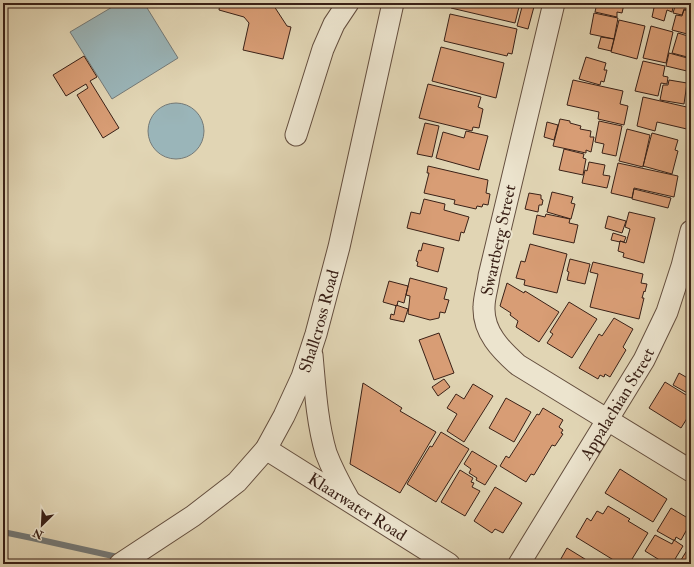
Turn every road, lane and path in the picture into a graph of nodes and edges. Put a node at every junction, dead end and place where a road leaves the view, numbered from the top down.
1 (348, 3) edge
2 (393, 3) edge
3 (554, 3) edge
4 (296, 135) dead end
5 (691, 231) edge
6 (312, 349) junction
7 (608, 420) junction
8 (266, 449) junction
9 (691, 471) edge
10 (351, 502) junction
11 (120, 564) edge
12 (449, 564) edge
13 (519, 564) edge

1 - 4 street
2 - 6 street, Shallcross Road
3 - 7 street, Swartberg Street
5 - 7 street, Appalachian Street
6 - 8 street, Shallcross Road
6 - 10 street
7 - 9 street, Swartberg Street
7 - 13 street, Appalachian Street
8 - 10 street, Klaarwater Road
8 - 11 street, Shallcross Road
10 - 12 street, Klaarwater Road

